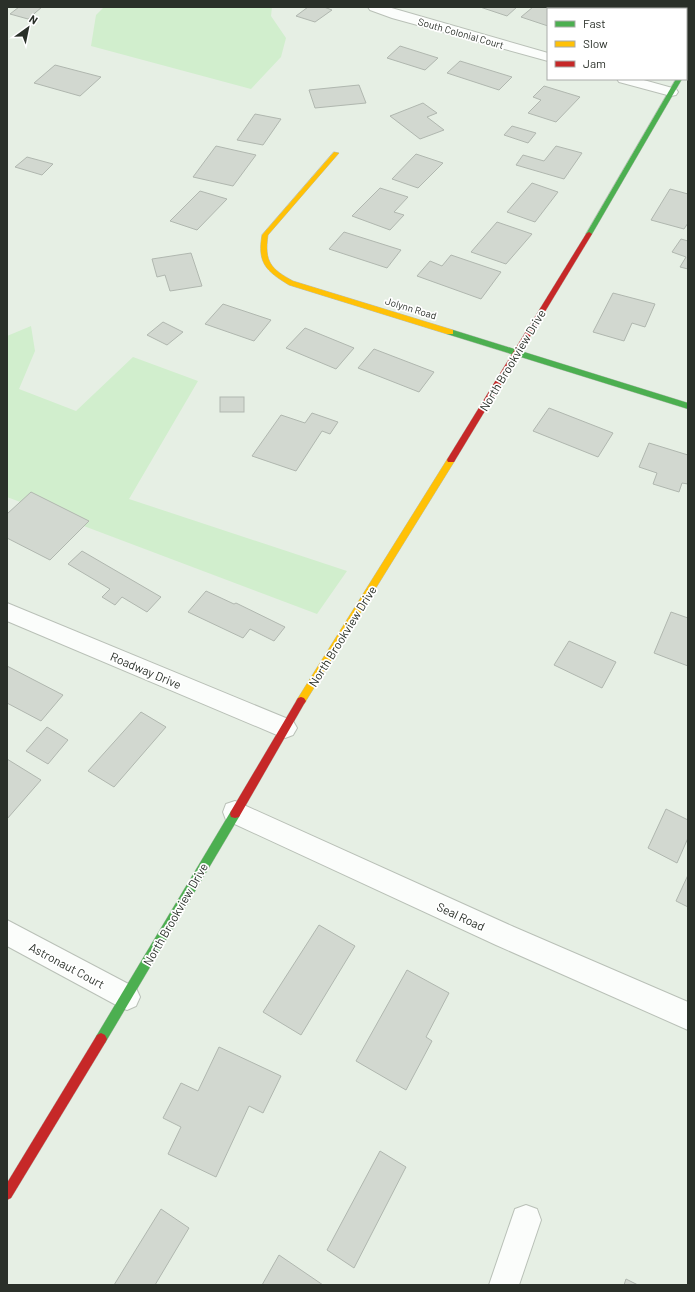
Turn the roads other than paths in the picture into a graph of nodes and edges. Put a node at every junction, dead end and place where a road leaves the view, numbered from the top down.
1 (375, 7) edge
2 (547, 57) edge
3 (628, 80) edge
4 (678, 80) edge
5 (671, 92) junction
6 (336, 153) dead end
7 (517, 352) junction
8 (688, 406) edge
9 (7, 612) edge
10 (285, 728) junction
11 (234, 812) junction
12 (7, 932) edge
13 (127, 997) junction
14 (688, 1016) edge
15 (7, 1194) edge
16 (526, 1220) dead end
17 (504, 1285) edge

1 - 2 street, South Colonial Court
3 - 5 street
4 - 5 street, North Brookview Drive
5 - 7 street, North Brookview Drive
6 - 7 street, Jolynn Road
7 - 8 street, Jolynn Road
7 - 10 street, North Brookview Drive
9 - 10 street, Roadway Drive
10 - 11 street, North Brookview Drive
11 - 13 street, North Brookview Drive
11 - 14 street, Seal Road
12 - 13 street, Astronaut Court
13 - 15 street, North Brookview Drive
16 - 17 street

